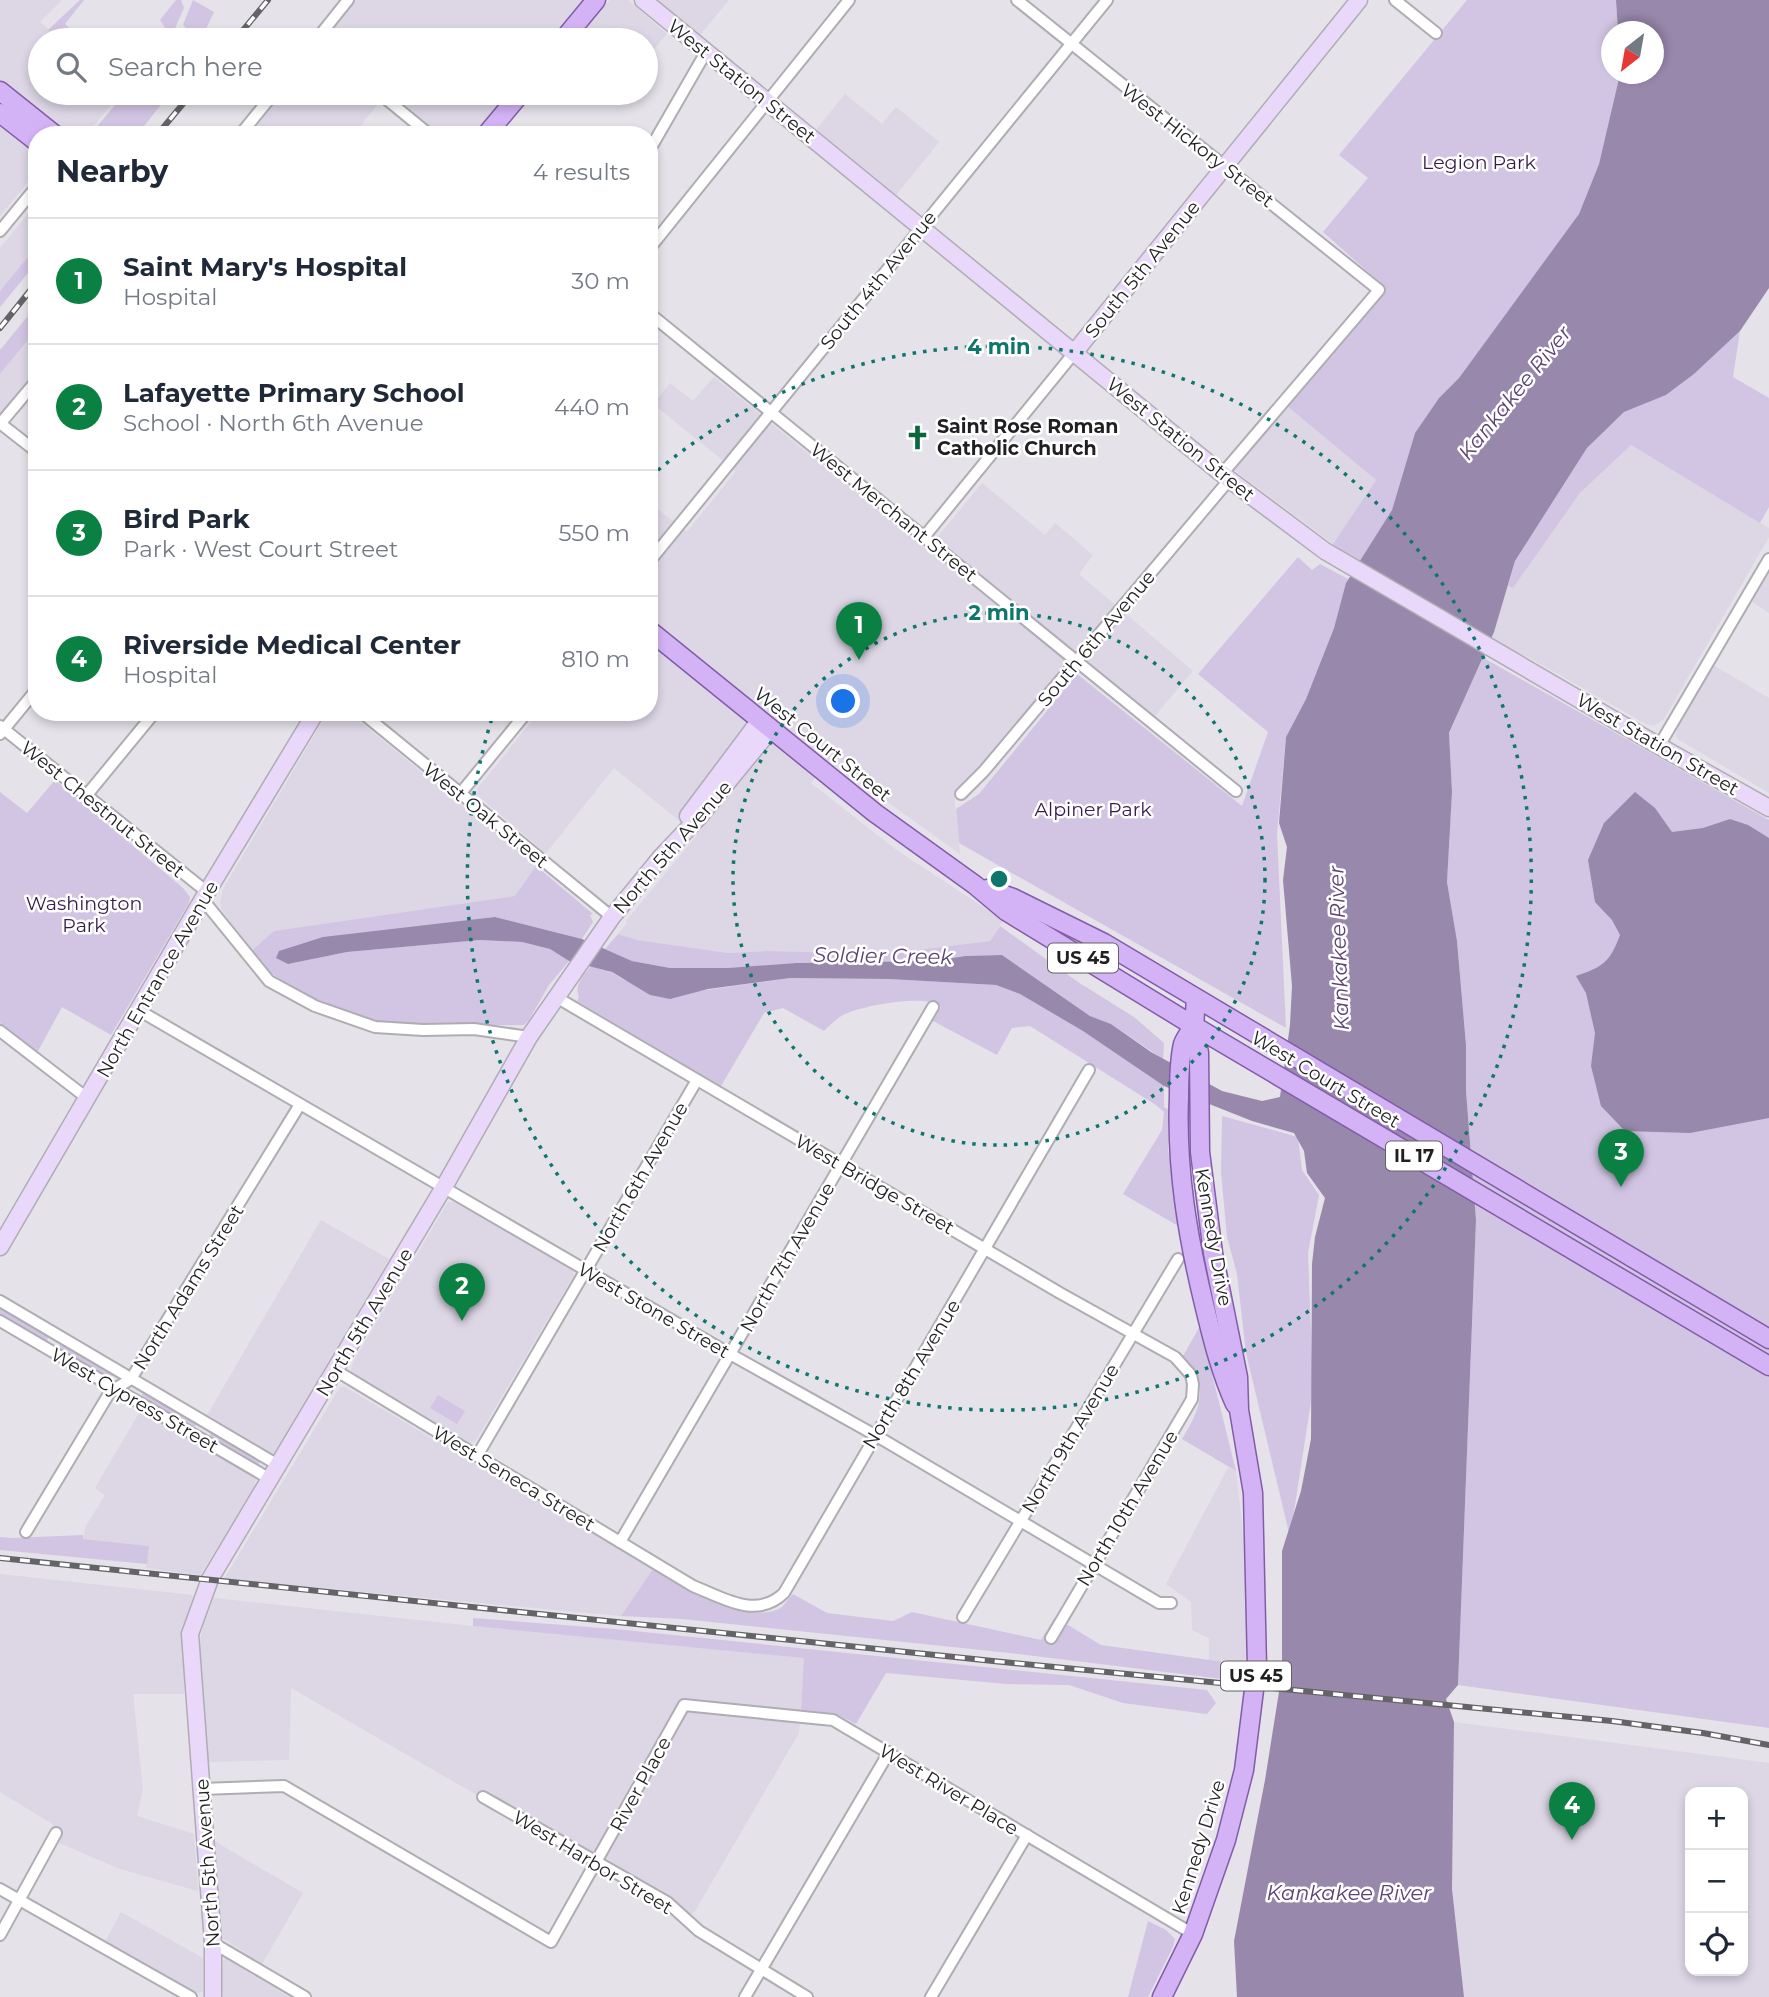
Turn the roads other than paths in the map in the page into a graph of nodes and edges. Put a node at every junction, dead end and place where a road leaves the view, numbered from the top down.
1 (348, 0) edge
2 (596, 0) edge
3 (643, 0) edge
4 (849, 0) edge
5 (1017, 0) edge
6 (1107, 0) edge
7 (1359, 0) edge
8 (1395, 0) edge
9 (326, 28) edge
10 (573, 28) edge
11 (1436, 33) dead end
12 (1072, 44) junction
13 (706, 52) junction
14 (0, 91) edge
15 (768, 103) junction
16 (264, 105) edge
17 (394, 105) edge
18 (510, 105) edge
19 (0, 113) edge
20 (44, 126) edge
21 (247, 126) edge
22 (419, 126) edge
23 (493, 126) edge
24 (28, 135) edge
25 (658, 135) edge
26 (1224, 166) junction
27 (28, 197) edge
28 (921, 228) junction
29 (0, 230) edge
30 (658, 237) edge
31 (1379, 290) joint
32 (658, 320) edge
33 (1074, 353) junction
34 (28, 391) edge
35 (770, 411) junction
36 (0, 424) edge
37 (28, 445) edge
38 (1226, 477) junction
39 (924, 537) junction
40 (658, 551) edge
41 (1769, 559) edge
42 (658, 637) edge
43 (1077, 661) junction
44 (28, 699) edge
45 (148, 721) edge
46 (311, 721) edge
47 (372, 721) edge
48 (520, 721) edge
49 (766, 724) junction
50 (1, 730) edge
51 (1659, 746) junction
52 (1236, 791) dead end
53 (460, 794) junction
54 (961, 794) dead end
55 (86, 796) junction
56 (1769, 808) edge
57 (975, 885) junction
58 (205, 897) junction
59 (612, 917) junction
60 (556, 997) junction
61 (1196, 999) junction
62 (933, 1007) dead end
63 (140, 1011) junction
64 (1194, 1026) junction
65 (2, 1037) edge
66 (529, 1037) junction
67 (1191, 1048) junction
68 (1089, 1070) dead end
69 (697, 1080) junction
70 (87, 1098) junction
71 (299, 1106) junction
72 (841, 1164) junction
73 (444, 1187) junction
74 (0, 1247) edge
75 (986, 1249) junction
76 (1178, 1259) dead end
77 (585, 1270) junction
78 (0, 1301) edge
79 (0, 1321) edge
80 (1133, 1334) junction
81 (1767, 1337) edge
82 (730, 1354) junction
83 (1769, 1366) edge
84 (335, 1370) junction
85 (1191, 1375) joint
86 (131, 1379) junction
87 (117, 1389) junction
88 (1239, 1410) junction
89 (875, 1435) junction
90 (477, 1456) junction
91 (274, 1472) junction
92 (1021, 1521) junction
93 (26, 1532) dead end
94 (620, 1542) junction
95 (1094, 1564) junction
96 (693, 1586) joint
97 (1171, 1603) dead end
98 (963, 1617) dead end
99 (1051, 1638) dead end
100 (684, 1705) joint
101 (888, 1752) junction
102 (201, 1789) junction
103 (483, 1797) dead end
104 (56, 1833) dead end
105 (1027, 1835) junction
106 (596, 1862) junction
107 (0, 1889) edge
108 (20, 1900) junction
109 (1193, 1934) junction
110 (0, 1935) edge
111 (213, 1943) junction
112 (762, 1969) junction
113 (191, 1997) edge
114 (213, 1997) edge
115 (305, 1997) edge
116 (745, 1997) edge
117 (807, 1997) edge
118 (931, 1997) edge
119 (1162, 1997) edge

1 - 9 street
2 - 10 main road
3 - 13 main road, West Station Street
4 - 15 street
5 - 12 street, West Hickory Street
6 - 12 street, South 4th Avenue
7 - 26 main road, South 5th Avenue
8 - 11 street
12 - 26 street, West Hickory Street
12 - 28 street, South 4th Avenue
13 - 15 main road, West Station Street
13 - 25 street
14 - 20 main road
15 - 28 main road, West Station Street
15 - 30 street
16 - 21 street
17 - 22 street
18 - 23 main road
19 - 24 main road
26 - 31 street, West Hickory Street
26 - 33 main road, South 5th Avenue
27 - 29 street
28 - 33 main road, West Station Street
28 - 35 street, South 4th Avenue
31 - 38 street, South 6th Avenue
32 - 35 street, West Merchant Street
33 - 38 main road, West Station Street
33 - 39 street, South 5th Avenue
34 - 36 street
35 - 39 street, West Merchant Street
35 - 40 street, South 4th Avenue
36 - 37 street
38 - 43 street, South 6th Avenue
38 - 51 main road, West Station Street
39 - 43 street, West Merchant Street
41 - 51 street
42 - 49 main road, West Court Street / US 45
43 - 52 street, West Merchant Street
43 - 54 street, South 6th Avenue
44 - 50 street
45 - 55 street
46 - 58 main road, North Entrance Avenue
47 - 53 street, West Oak Street
48 - 53 street
49 - 57 main road, West Court Street / US 45
49 - 59 main road, North 5th Avenue
50 - 55 street, West Chestnut Street
51 - 56 main road, West Station Street
53 - 59 street, West Oak Street
55 - 58 street, West Chestnut Street
57 - 61 main road, West Court Street / US 45
57 - 64 main road, West Court Street / US 45
58 - 63 main road, North Entrance Avenue
58 - 66 street, West Chestnut Street
59 - 60 main road, North 5th Avenue
60 - 66 main road, North 5th Avenue
60 - 69 street, West Bridge Street
61 - 64 main road, Kennedy Drive / US 45
61 - 81 main road, West Court Street / IL 17
62 - 72 street, North 7th Avenue
63 - 70 main road, North Entrance Avenue
63 - 71 street, West Stone Street
64 - 67 main road, Kennedy Drive / US 45
64 - 83 main road, West Court Street / IL 17
65 - 70 street
66 - 73 main road, North 5th Avenue
67 - 88 main road, Kennedy Drive / US 45
67 - 88 main road, Kennedy Drive / US 45
68 - 75 street, North 8th Avenue
69 - 72 street, West Bridge Street
69 - 77 street, North 6th Avenue
70 - 74 main road, North Entrance Avenue
71 - 73 street, West Stone Street
71 - 86 street, North Adams Street
72 - 75 street, West Bridge Street
72 - 82 street, North 7th Avenue
73 - 77 street, West Stone Street
73 - 84 main road, North 5th Avenue
75 - 80 street, West Bridge Street
75 - 89 street, North 8th Avenue
76 - 80 street, North 9th Avenue
77 - 82 street, West Stone Street
77 - 90 street, North 6th Avenue
78 - 86 street, West Cypress Street
79 - 87 street, West Cypress Street
80 - 85 street, West Bridge Street
80 - 92 street, North 9th Avenue
82 - 89 street, West Stone Street
82 - 94 street, North 7th Avenue
84 - 90 street, West Seneca Street
84 - 91 main road, North 5th Avenue
85 - 95 street, North 10th Avenue
86 - 87 street, North Adams Street
86 - 91 street, West Cypress Street
87 - 91 street, West Cypress Street
87 - 93 street, North Adams Street
88 - 109 main road, Kennedy Drive / US 45
89 - 92 street, West Stone Street
89 - 96 street, North 8th Avenue
90 - 94 street, West Seneca Street
91 - 102 main road, North 5th Avenue
92 - 95 street, West Stone Street
92 - 98 street, North 9th Avenue
94 - 96 street, West Seneca Street
95 - 97 street, West Stone Street
95 - 99 street, North 10th Avenue
100 - 101 street, West River Place
100 - 106 street, River Place
101 - 105 street, West River Place
101 - 112 street
102 - 106 street, River Place
102 - 111 main road, North 5th Avenue
103 - 106 street, West Harbor Street
104 - 108 street
105 - 109 street, West River Place
105 - 118 street
106 - 112 street, West Harbor Street
107 - 108 street
108 - 110 street
108 - 113 street
109 - 119 main road, Kennedy Drive / US 45
111 - 114 main road, North 5th Avenue
111 - 115 street
112 - 116 street
112 - 117 street, West Harbor Street

